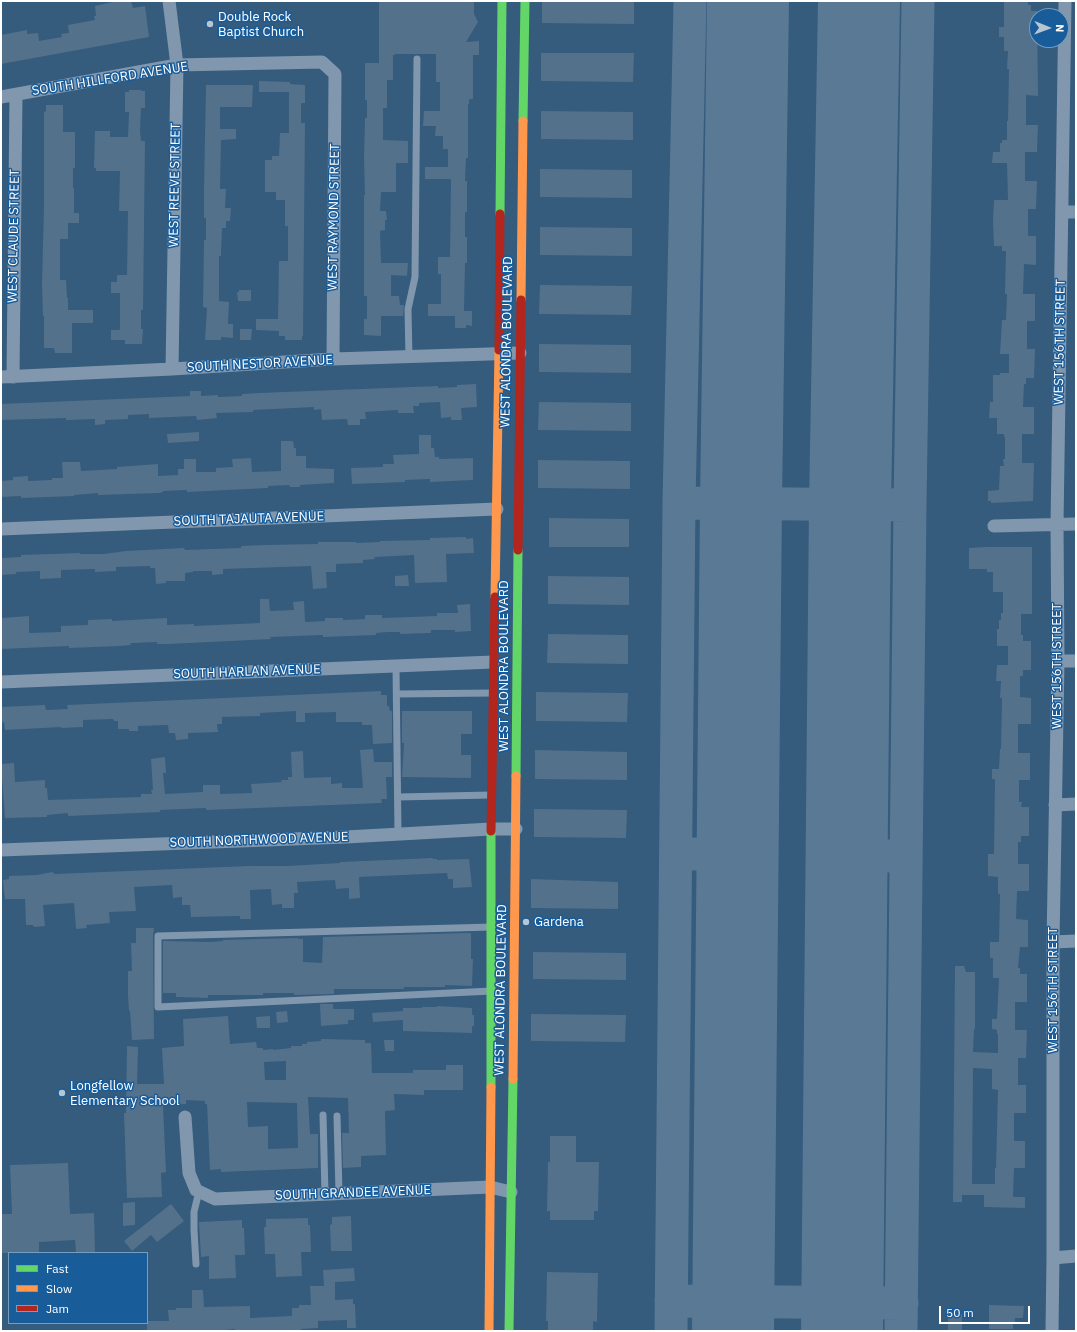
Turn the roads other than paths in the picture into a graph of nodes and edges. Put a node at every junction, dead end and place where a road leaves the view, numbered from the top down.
1 (169, 1) edge
2 (502, 1) edge
3 (525, 1) edge
4 (1065, 1) edge
5 (418, 59) dead end
6 (177, 65) junction
7 (335, 74) joint
8 (16, 95) junction
9 (1, 97) edge
10 (1062, 212) junction
11 (1076, 212) edge
12 (520, 353) junction
13 (499, 354) junction
14 (409, 358) junction
15 (333, 359) junction
16 (172, 369) junction
17 (7, 377) edge
18 (497, 509) junction
19 (1057, 524) junction
20 (1076, 524) edge
21 (994, 526) dead end
22 (1, 529) edge
23 (1058, 661) junction
24 (1076, 661) edge
25 (493, 662) junction
26 (396, 666) junction
27 (1, 682) edge
28 (493, 693) junction
29 (396, 694) junction
30 (492, 795) junction
31 (398, 797) junction
32 (1076, 804) edge
33 (1055, 805) junction
34 (491, 829) junction
35 (516, 829) junction
36 (398, 834) junction
37 (1, 850) edge
38 (492, 927) junction
39 (1076, 941) edge
40 (1053, 942) junction
41 (492, 991) junction
42 (323, 1115) dead end
43 (337, 1116) dead end
44 (185, 1117) dead end
45 (490, 1187) junction
46 (198, 1191) junction
47 (511, 1192) junction
48 (339, 1193) junction
49 (325, 1194) junction
50 (1076, 1256) edge
51 (1053, 1258) junction
52 (196, 1264) dead end
53 (489, 1331) edge
54 (509, 1331) edge
55 (1052, 1331) edge

1 - 6 street, WEST REEVE STREET
2 - 13 main road, WEST ALONDRA BOULEVARD
3 - 12 main road, WEST ALONDRA BOULEVARD
4 - 10 street, WEST 156TH STREET
5 - 14 lane
6 - 7 street, SOUTH HILLFORD AVENUE
6 - 8 street, SOUTH HILLFORD AVENUE
6 - 16 street, WEST REEVE STREET
7 - 15 street, WEST RAYMOND STREET
8 - 9 street, SOUTH HILLFORD AVENUE
8 - 17 street, WEST CLAUDE STREET
10 - 11 street
10 - 19 street, WEST 156TH STREET
12 - 13 street, SOUTH NESTOR AVENUE
12 - 35 main road, WEST ALONDRA BOULEVARD
13 - 14 street, SOUTH NESTOR AVENUE
13 - 18 main road, WEST ALONDRA BOULEVARD
14 - 15 street, SOUTH NESTOR AVENUE
15 - 16 street, SOUTH NESTOR AVENUE
16 - 17 street, SOUTH NESTOR AVENUE
18 - 22 street, SOUTH TAJAUTA AVENUE
18 - 25 main road, WEST ALONDRA BOULEVARD
19 - 20 street
19 - 21 street
19 - 23 street, WEST 156TH STREET
23 - 24 street
23 - 33 street, WEST 156TH STREET
25 - 26 street, SOUTH HARLAN AVENUE
25 - 28 main road, WEST ALONDRA BOULEVARD
26 - 27 street, SOUTH HARLAN AVENUE
26 - 29 lane
28 - 29 lane
28 - 30 main road, WEST ALONDRA BOULEVARD
29 - 31 lane
30 - 31 lane
30 - 34 main road, WEST ALONDRA BOULEVARD
31 - 36 lane
32 - 33 street
33 - 40 street, WEST 156TH STREET
34 - 35 street, SOUTH NORTHWOOD AVENUE
34 - 36 street, SOUTH NORTHWOOD AVENUE
34 - 38 main road, WEST ALONDRA BOULEVARD
35 - 47 main road, WEST ALONDRA BOULEVARD
36 - 37 street, SOUTH NORTHWOOD AVENUE
38 - 41 main road, WEST ALONDRA BOULEVARD
38 - 41 lane
39 - 40 street
40 - 51 street, WEST 156TH STREET
41 - 45 main road, WEST ALONDRA BOULEVARD
42 - 49 lane
43 - 48 lane
44 - 46 street
45 - 47 street, SOUTH GRANDEE AVENUE
45 - 48 street, SOUTH GRANDEE AVENUE
45 - 53 main road, WEST ALONDRA BOULEVARD
46 - 49 street, SOUTH GRANDEE AVENUE
46 - 52 lane
47 - 54 main road, WEST ALONDRA BOULEVARD
48 - 49 street, SOUTH GRANDEE AVENUE
50 - 51 street
51 - 55 street, WEST 156TH STREET

